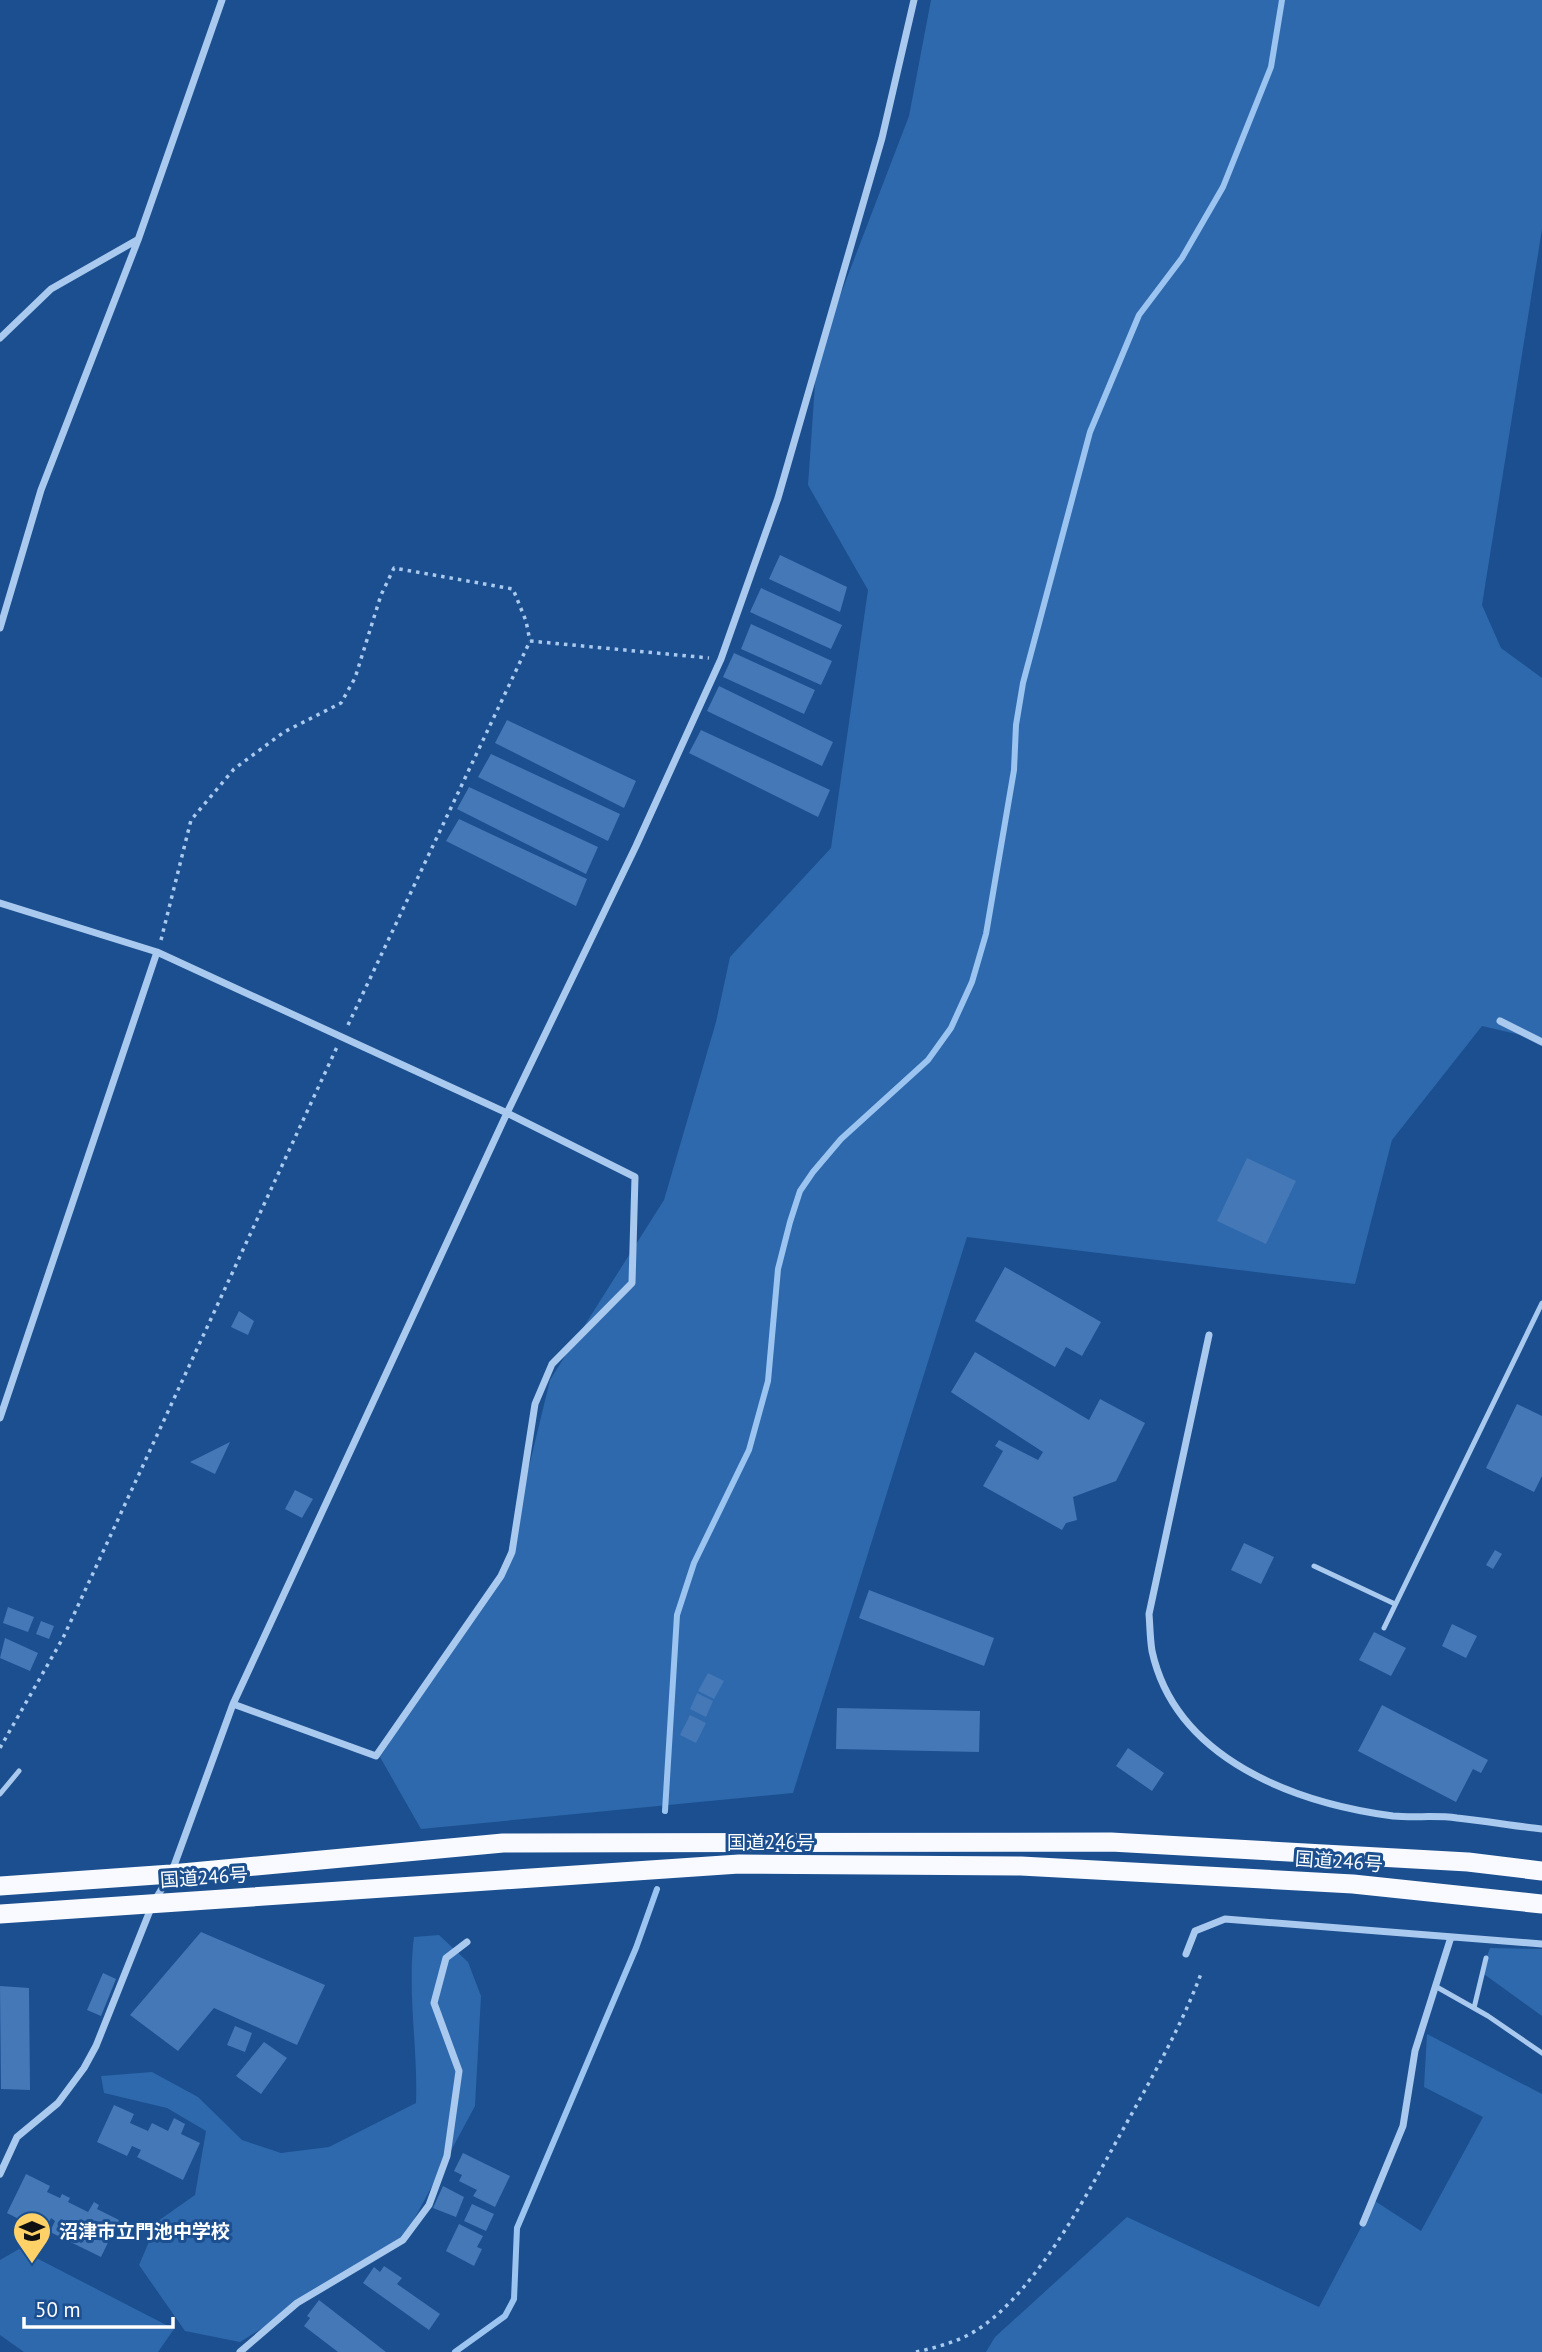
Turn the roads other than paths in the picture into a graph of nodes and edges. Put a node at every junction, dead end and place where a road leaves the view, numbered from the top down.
1 (222, 0) edge
2 (914, 0) edge
3 (138, 240) junction
4 (0, 338) edge
5 (0, 628) edge
6 (0, 903) edge
7 (157, 952) junction
8 (1500, 1021) dead end
9 (1542, 1042) edge
10 (507, 1112) junction
11 (1542, 1303) edge
12 (1209, 1335) dead end
13 (0, 1418) edge
14 (1314, 1566) dead end
15 (1395, 1604) junction
16 (1384, 1628) dead end
17 (233, 1704) junction
18 (19, 1771) dead end
19 (0, 1794) edge
20 (1542, 1829) edge
21 (1542, 1871) edge
22 (172, 1874) junction
23 (0, 1886) edge
24 (153, 1903) junction
25 (1542, 1904) edge
26 (0, 1914) edge
27 (1451, 1937) junction
28 (467, 1942) dead end
29 (1542, 1944) edge
30 (1186, 1954) dead end
31 (1486, 1958) dead end
32 (1435, 1986) junction
33 (1474, 2008) junction
34 (1542, 2053) edge
35 (0, 2174) edge
36 (1363, 2223) dead end
37 (240, 2352) edge

1 - 3 street
2 - 10 street
3 - 4 street
3 - 5 street
6 - 7 street
7 - 10 street
7 - 13 street
8 - 9 street
10 - 17 street
10 - 17 street
11 - 15 lane
12 - 20 street
14 - 15 lane
15 - 16 lane
17 - 22 street
18 - 19 lane
21 - 22 highway, 国道246号
22 - 23 highway, 国道246号
22 - 24 street
24 - 25 highway, 国道246号
24 - 26 highway, 国道246号
24 - 35 street
27 - 29 street
27 - 30 street
27 - 32 street
28 - 37 street
31 - 33 lane
32 - 33 lane
32 - 36 street
33 - 34 lane

